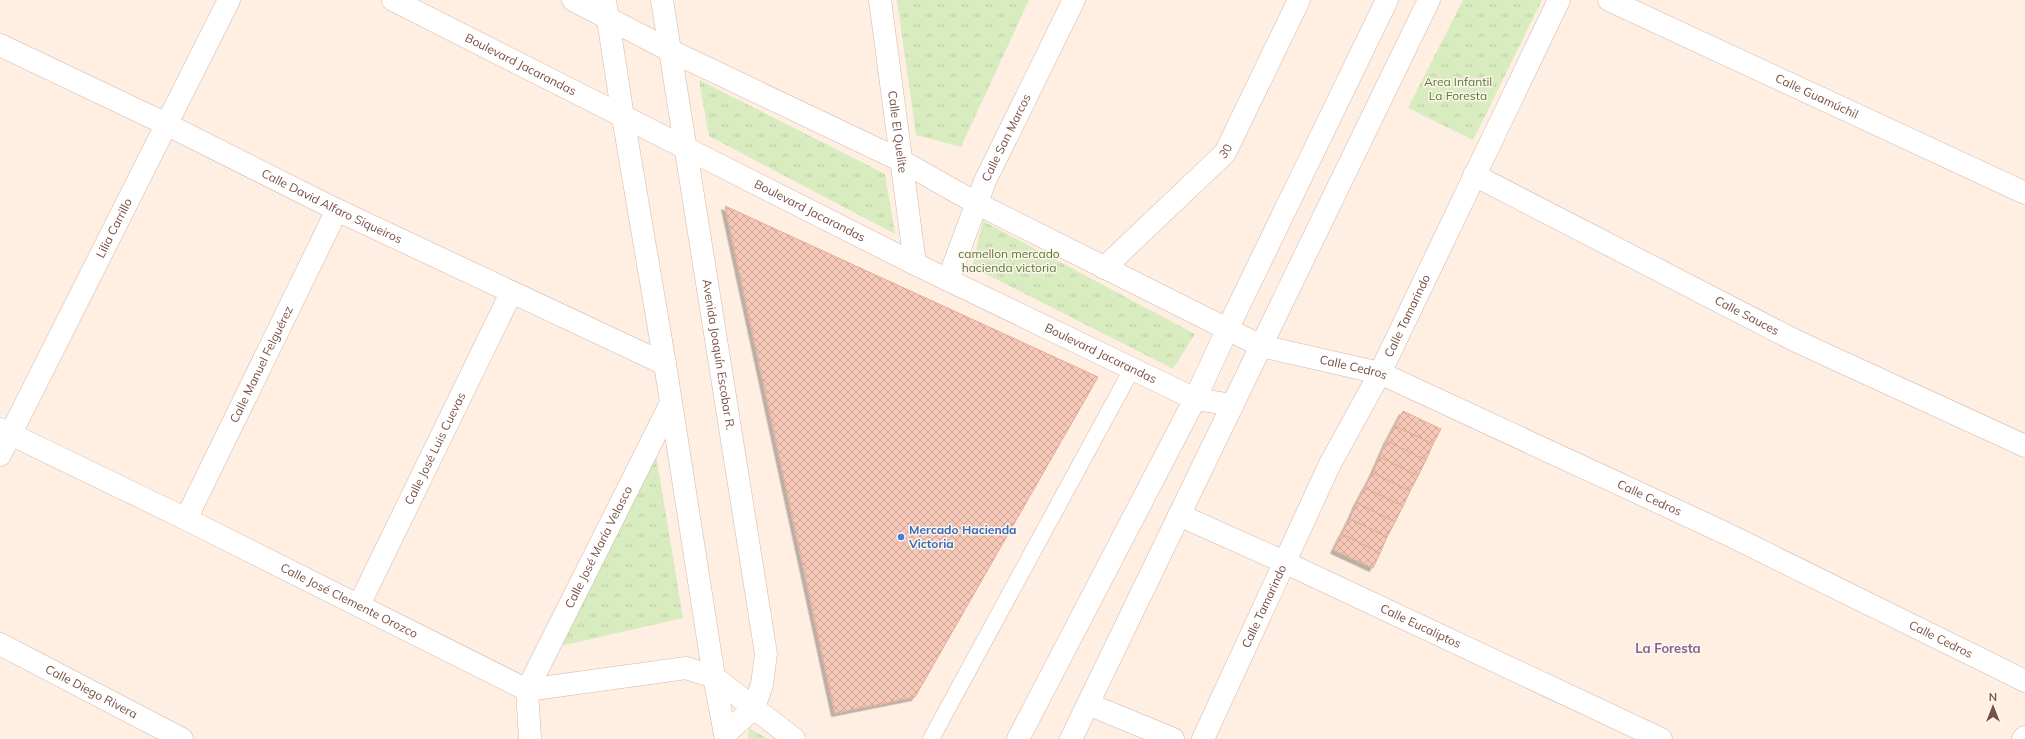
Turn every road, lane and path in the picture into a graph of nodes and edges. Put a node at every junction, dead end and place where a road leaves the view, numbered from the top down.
1 (229, 0) edge
2 (393, 0) edge
3 (574, 0) edge
4 (662, 0) edge
5 (880, 0) edge
6 (1074, 0) edge
7 (1299, 0) edge
8 (1387, 0) edge
9 (1429, 0) edge
10 (1559, 0) edge
11 (1609, 0) edge
12 (606, 9) edge
13 (0, 45) edge
14 (671, 51) junction
15 (622, 117) junction
16 (166, 124) junction
17 (687, 149) junction
18 (900, 160) junction
19 (1474, 175) junction
20 (2025, 194) edge
21 (976, 203) junction
22 (336, 210) junction
23 (915, 264) junction
24 (1104, 268) junction
25 (948, 280) junction
26 (511, 293) junction
27 (1227, 330) junction
28 (1262, 346) junction
29 (665, 364) junction
30 (1132, 369) junction
31 (1380, 373) junction
32 (1195, 399) junction
33 (670, 405) junction
34 (1233, 405) junction
35 (5, 432) edge
36 (2025, 446) edge
37 (0, 456) edge
38 (1179, 515) junction
39 (186, 519) junction
40 (1284, 562) junction
41 (359, 605) junction
42 (0, 644) edge
43 (714, 677) junction
44 (2025, 681) edge
45 (527, 690) junction
46 (1088, 704) junction
47 (754, 708) junction
48 (725, 736) edge
49 (182, 739) edge
50 (530, 739) edge
51 (794, 739) edge
52 (931, 739) edge
53 (1018, 739) edge
54 (1071, 739) edge
55 (1173, 739) edge
56 (1202, 739) edge
57 (1661, 739) edge

1 - 16 street, Lilia Carrillo
2 - 15 street, Boulevard Jacarandas
3 - 12 street
4 - 14 street, Avenida Joaquín Escobar R.
5 - 18 street, Calle El Quelite
6 - 21 street, Calle San Marcos
7 - 24 street, 30
8 - 27 street
9 - 28 street
10 - 19 street, Calle Tamarindo
11 - 20 street, Calle Guamúchil
12 - 14 street
12 - 15 street, Avenida Joaquín Escobar R.
13 - 16 street, Calle David Alfaro Siqueiros
14 - 17 street, Avenida Joaquín Escobar R.
14 - 18 street
15 - 17 street, Boulevard Jacarandas
15 - 29 street, Avenida Joaquín Escobar R.
16 - 22 street, Calle David Alfaro Siqueiros
16 - 35 street, Lilia Carrillo
17 - 23 street, Boulevard Jacarandas
17 - 47 street, Avenida Joaquín Escobar R.
18 - 21 street
18 - 23 street, Calle El Quelite
19 - 31 street, Calle Tamarindo
19 - 36 street, Calle Sauces
21 - 24 street
21 - 25 street, Calle San Marcos
22 - 26 street, Calle David Alfaro Siqueiros
22 - 39 street, Calle Manuel Felguérez
23 - 25 street, Boulevard Jacarandas
24 - 27 street
25 - 30 street, Boulevard Jacarandas
26 - 29 street, Calle David Alfaro Siqueiros
26 - 41 street, Calle José Luis Cuevas
27 - 28 street
27 - 32 street
28 - 31 street, Calle Cedros
28 - 34 street
29 - 33 street, Avenida Joaquín Escobar R.
30 - 32 street, Boulevard Jacarandas
30 - 52 lane
31 - 40 street, Calle Tamarindo
31 - 44 street, Calle Cedros
32 - 34 street, Boulevard Jacarandas
32 - 53 street
33 - 43 street, Avenida Joaquín Escobar R.
33 - 45 street, Calle José María Velasco
34 - 38 street
35 - 37 street, Lilia Carrillo
35 - 39 street, Calle José Clemente Orozco
38 - 40 street, Calle Eucaliptos
38 - 46 street
39 - 41 street, Calle José Clemente Orozco
40 - 56 street, Calle Tamarindo
40 - 57 street, Calle Eucaliptos
41 - 45 street, Calle José Clemente Orozco
42 - 49 street, Calle Diego Rivera
43 - 45 street
43 - 47 street
43 - 48 street, Avenida Joaquín Escobar R.
45 - 50 street
46 - 54 street
46 - 55 street
47 - 48 street, Avenida Joaquín Escobar R.
47 - 51 street

